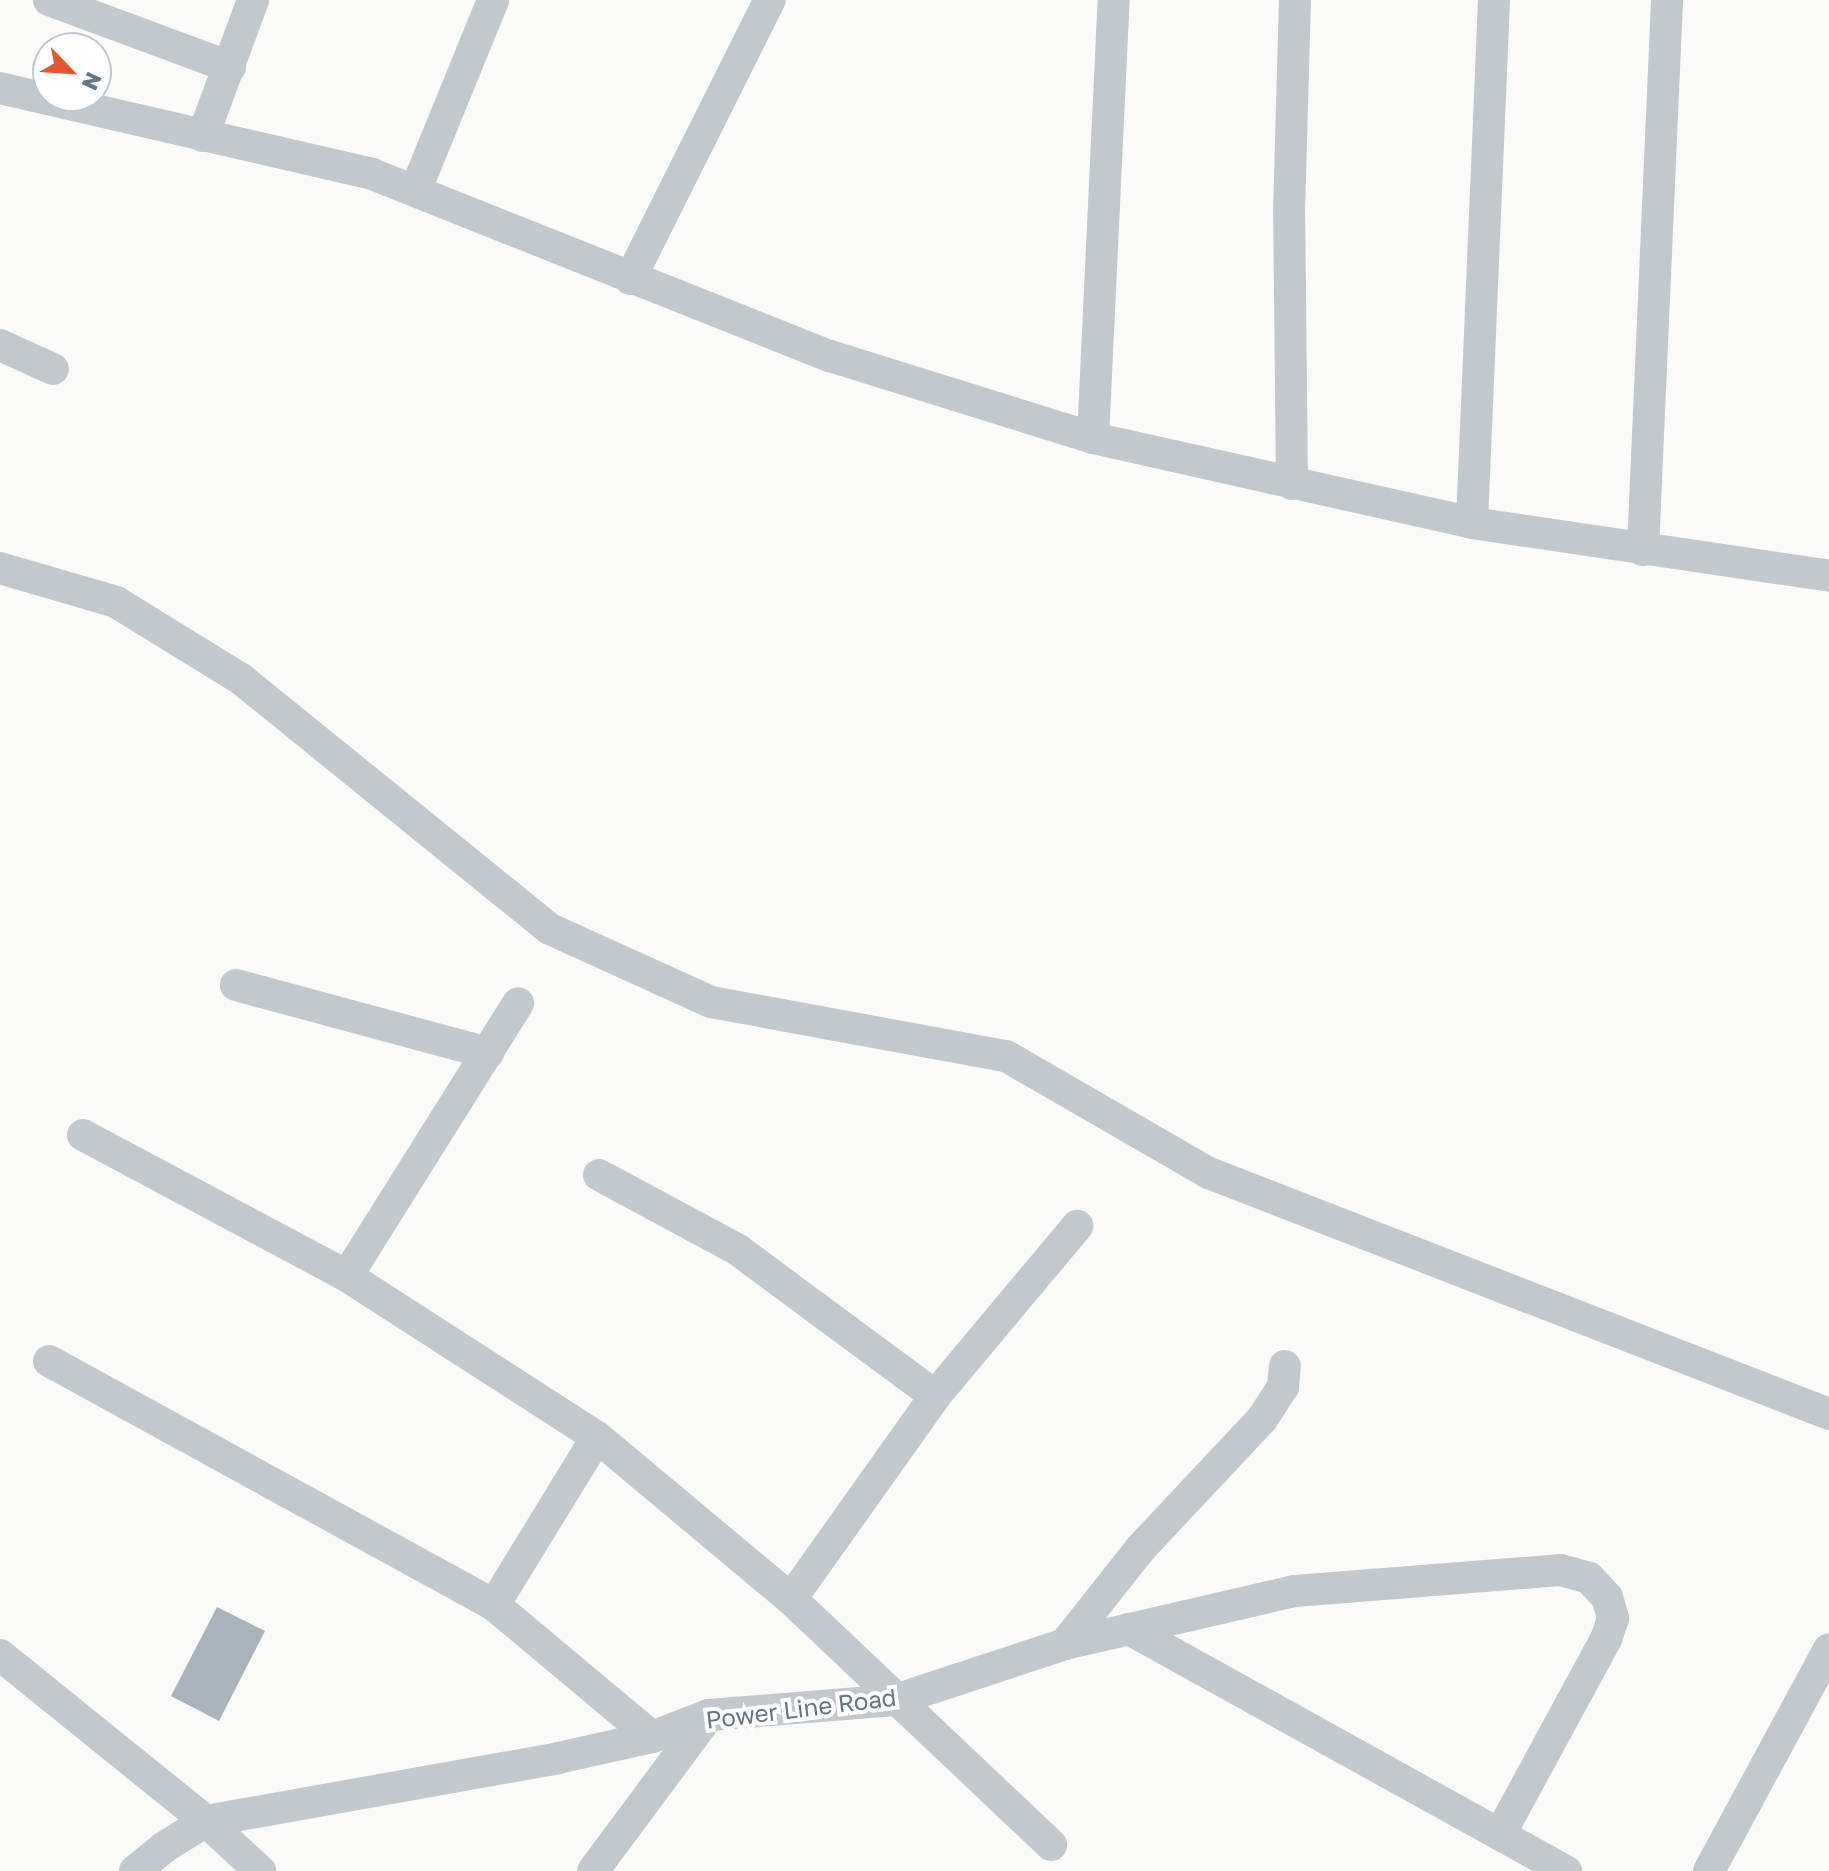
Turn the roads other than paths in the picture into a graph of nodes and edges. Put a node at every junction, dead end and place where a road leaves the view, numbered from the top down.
1 (49, 0) edge
2 (253, 0) edge
3 (493, 0) edge
4 (770, 0) edge
5 (1114, 0) edge
6 (1295, 0) edge
7 (1494, 0) edge
8 (1667, 0) edge
9 (230, 67) junction
10 (0, 88) edge
11 (203, 136) junction
12 (416, 189) junction
13 (630, 279) junction
14 (0, 345) edge
15 (53, 369) dead end
16 (1093, 438) junction
17 (1292, 484) junction
18 (1472, 523) junction
19 (1643, 550) junction
20 (0, 568) edge
21 (1829, 576) edge
22 (236, 985) dead end
23 (518, 1003) dead end
24 (488, 1053) junction
25 (83, 1135) dead end
26 (599, 1175) dead end
27 (1077, 1226) dead end
28 (347, 1276) junction
29 (49, 1361) dead end
30 (1285, 1366) dead end
31 (935, 1396) junction
32 (1829, 1414) edge
33 (597, 1437) junction
34 (791, 1599) junction
35 (494, 1605) junction
36 (1129, 1629) junction
37 (1065, 1644) junction
38 (1829, 1649) edge
39 (0, 1655) edge
40 (895, 1700) junction
41 (709, 1715) junction
42 (652, 1737) junction
43 (206, 1821) junction
44 (1500, 1834) junction
45 (1051, 1845) dead end
46 (135, 1871) edge
47 (260, 1871) edge
48 (593, 1871) edge
49 (1566, 1871) edge
50 (1709, 1871) edge

1 - 9 street
2 - 9 street
3 - 12 street
4 - 13 street
5 - 16 street
6 - 17 street
7 - 18 street
8 - 19 street
9 - 11 street
10 - 11 street
11 - 12 street
12 - 13 street
13 - 16 street
14 - 15 street
16 - 17 street
17 - 18 street
18 - 19 street
19 - 21 street
20 - 32 street
22 - 24 street
23 - 24 street
24 - 28 street
25 - 28 street
26 - 31 street
27 - 31 street
28 - 33 street
29 - 35 street
30 - 37 street
31 - 34 street
33 - 34 street
33 - 35 street
34 - 40 street
35 - 42 street
36 - 37 street, Power Line Road
36 - 44 street
36 - 44 street, Power Line Road
37 - 40 street, Power Line Road
38 - 50 street
39 - 43 street
40 - 41 street, Power Line Road
40 - 45 street
41 - 42 street, Power Line Road
41 - 48 street
42 - 43 street, Power Line Road
43 - 46 street, Power Line Road
43 - 47 street
44 - 49 street

